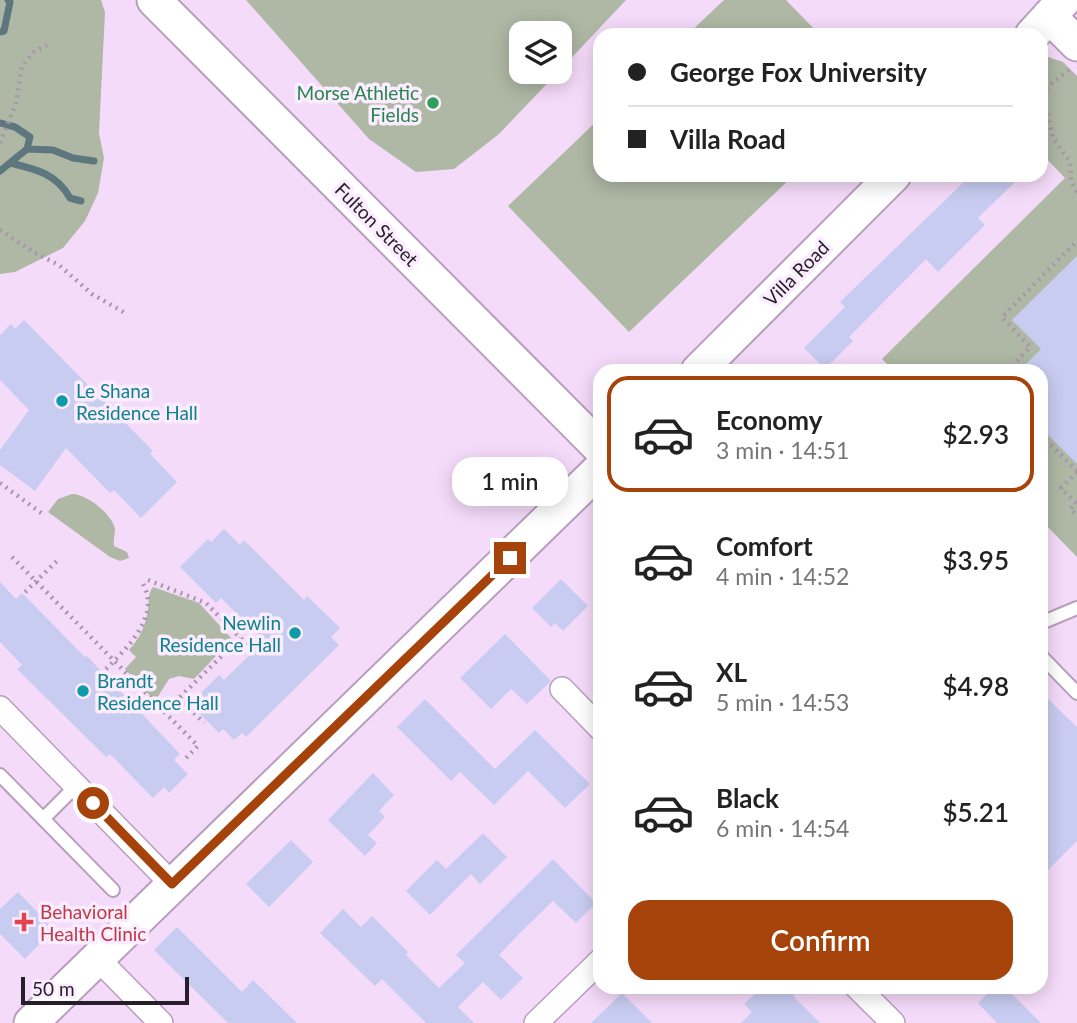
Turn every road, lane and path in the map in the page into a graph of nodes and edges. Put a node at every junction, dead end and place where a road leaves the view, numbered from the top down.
1 (154, 0) edge
2 (1049, 17) edge
3 (47, 45) dead end
4 (1073, 57) edge
5 (1048, 86) edge
6 (1048, 119) edge
7 (1, 141) edge
8 (887, 182) edge
9 (1077, 192) edge
10 (0, 230) edge
11 (1077, 241) edge
12 (125, 313) dead end
13 (705, 364) edge
14 (1014, 364) edge
15 (593, 442) edge
16 (1048, 442) edge
17 (1077, 472) edge
18 (593, 476) edge
19 (0, 483) edge
20 (44, 515) dead end
21 (1077, 516) edge
22 (12, 557) dead end
23 (60, 558) dead end
24 (36, 581) junction
25 (25, 592) dead end
26 (1077, 608) edge
27 (1048, 620) edge
28 (240, 638) junction
29 (253, 651) dead end
30 (114, 661) junction
31 (1048, 663) edge
32 (106, 669) dead end
33 (562, 689) dead end
34 (1077, 693) edge
35 (180, 698) junction
36 (0, 708) edge
37 (165, 712) junction
38 (593, 721) edge
39 (204, 723) dead end
40 (185, 759) dead end
41 (0, 775) edge
42 (76, 786) junction
43 (43, 819) junction
44 (172, 884) junction
45 (113, 890) dead end
46 (97, 958) junction
47 (593, 968) edge
48 (864, 994) edge
49 (540, 1022) edge
50 (31, 1023) edge
51 (161, 1023) edge
52 (893, 1023) edge

1 - 15 main road, Fulton Street
2 - 4 main road
3 - 7 path
4 - 5 path
6 - 9 path
8 - 13 main road, Villa Road
10 - 12 path
11 - 14 path
16 - 17 path
17 - 21 path
18 - 44 main road
19 - 20 path
22 - 24 path
23 - 24 path
24 - 25 path
24 - 30 path
26 - 27 lane
28 - 29 path
28 - 30 path
28 - 35 path
30 - 32 path
30 - 37 path
31 - 34 lane
33 - 38 street
35 - 37 path
35 - 39 path
36 - 42 street
37 - 40 path
41 - 43 lane
42 - 43 lane
42 - 44 street
43 - 45 lane
44 - 46 main road
46 - 50 main road
46 - 51 street
47 - 49 street
48 - 52 street

